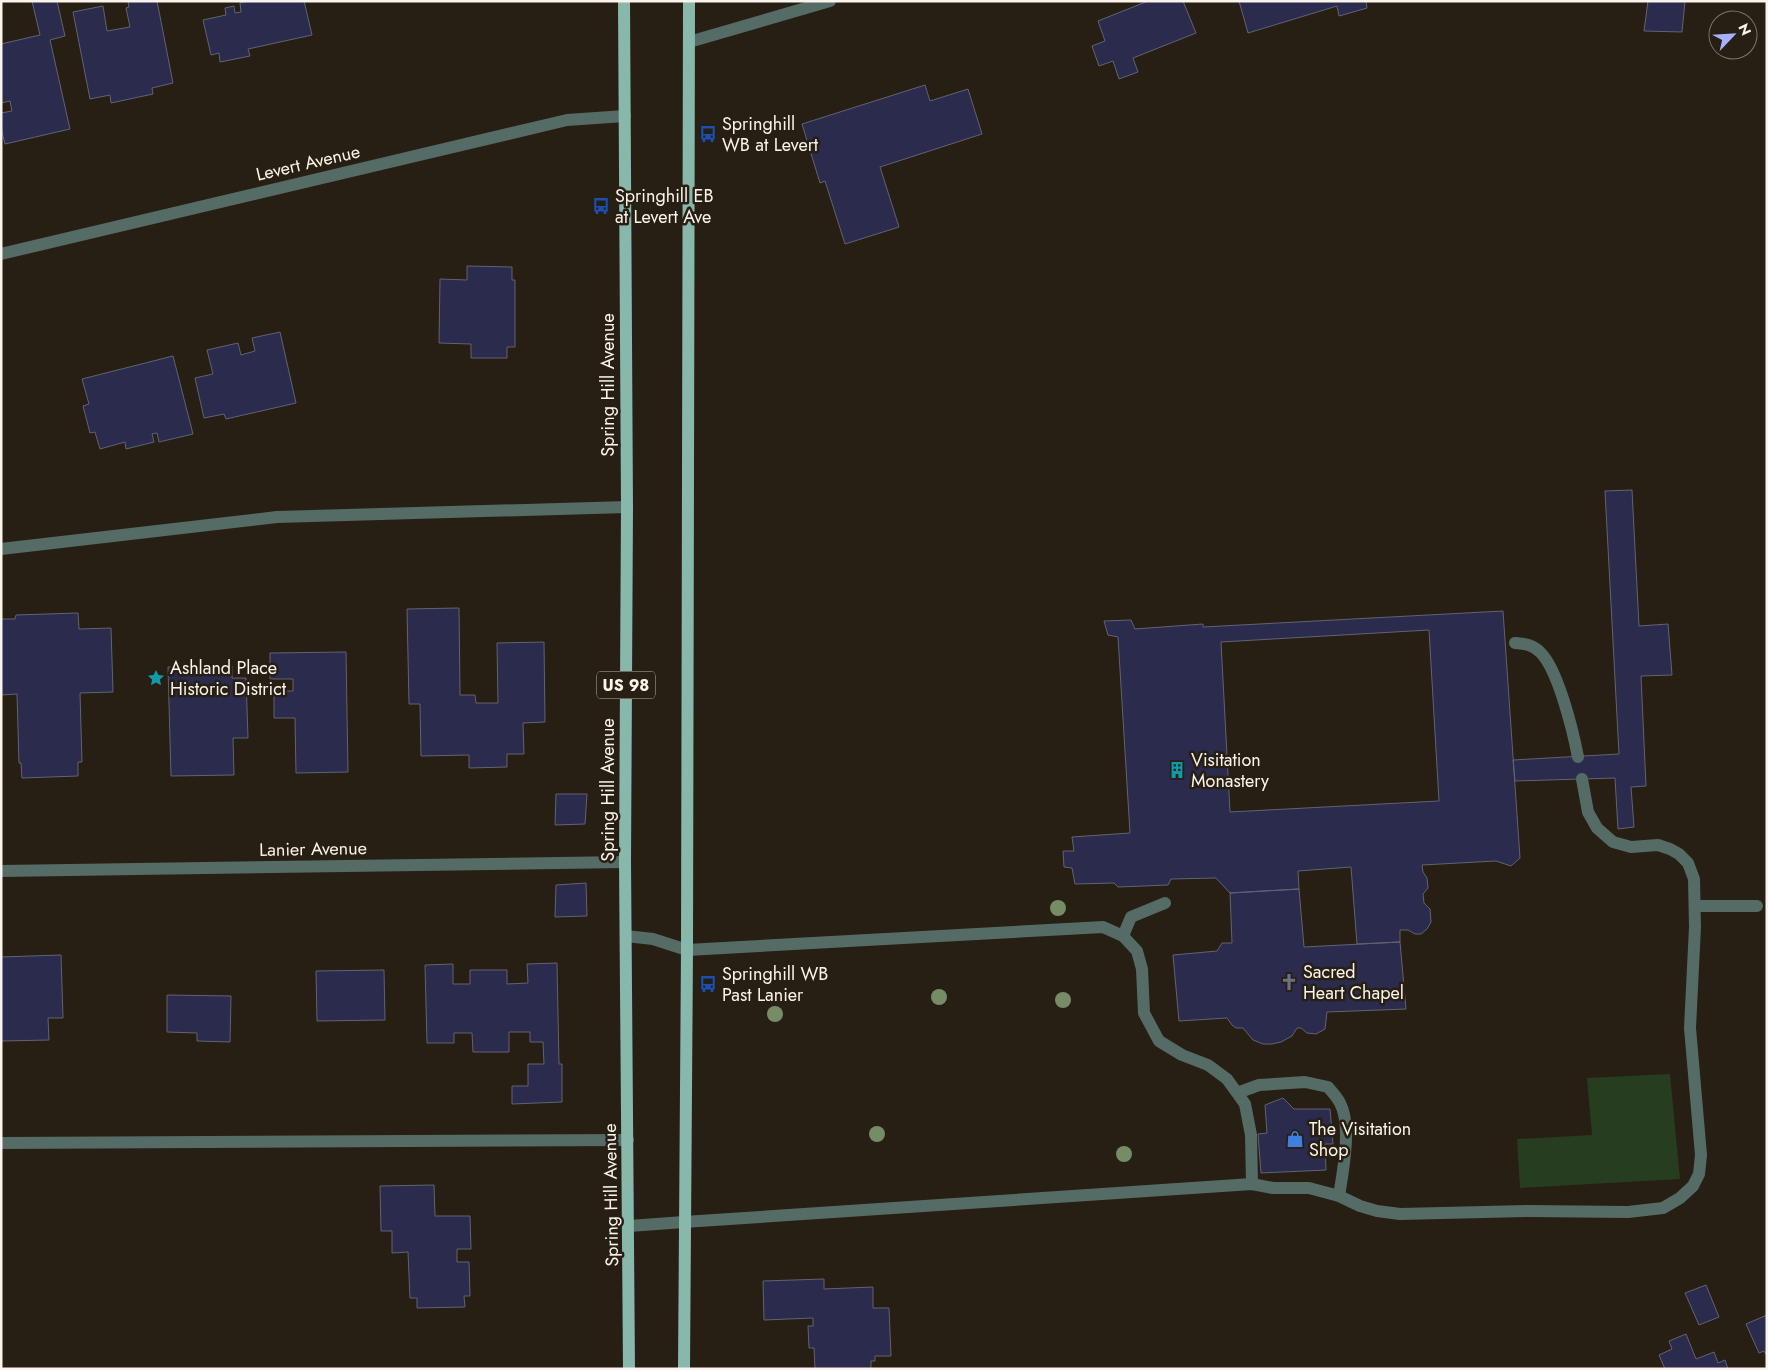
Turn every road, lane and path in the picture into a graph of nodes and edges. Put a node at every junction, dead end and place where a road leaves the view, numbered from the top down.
1 (624, 1) edge
2 (689, 1) edge
3 (830, 1) edge
4 (689, 42) junction
5 (624, 116) junction
6 (1, 254) edge
7 (626, 507) junction
8 (1, 549) edge
9 (1515, 643) dead end
10 (1578, 757) dead end
11 (1582, 779) dead end
12 (625, 862) junction
13 (1, 871) edge
14 (1166, 903) dead end
15 (1695, 906) junction
16 (1757, 906) dead end
17 (626, 936) junction
18 (1123, 936) junction
19 (687, 950) junction
20 (1237, 1093) junction
21 (628, 1140) junction
22 (1, 1143) edge
23 (1252, 1184) junction
24 (1339, 1196) junction
25 (684, 1222) junction
26 (629, 1226) junction
27 (629, 1369) edge
28 (684, 1369) edge

1 - 5 main road, Spring Hill Avenue / US 98
2 - 4 main road
3 - 4 street
4 - 19 main road
5 - 6 street, Levert Avenue
5 - 7 main road, Spring Hill Avenue / US 98
7 - 8 street
7 - 12 main road, Spring Hill Avenue / US 98
9 - 10 street
11 - 15 street
12 - 13 street, Lanier Avenue
12 - 17 main road, Spring Hill Avenue / US 98
14 - 18 street
15 - 16 street
15 - 24 street
17 - 19 street
17 - 21 main road, Spring Hill Avenue / US 98
18 - 19 street
18 - 20 street
19 - 25 main road
20 - 23 street
20 - 24 street
21 - 22 street
21 - 26 main road, Spring Hill Avenue / US 98
23 - 24 street
23 - 25 street
25 - 26 street
25 - 28 main road
26 - 27 main road, Spring Hill Avenue / US 98

